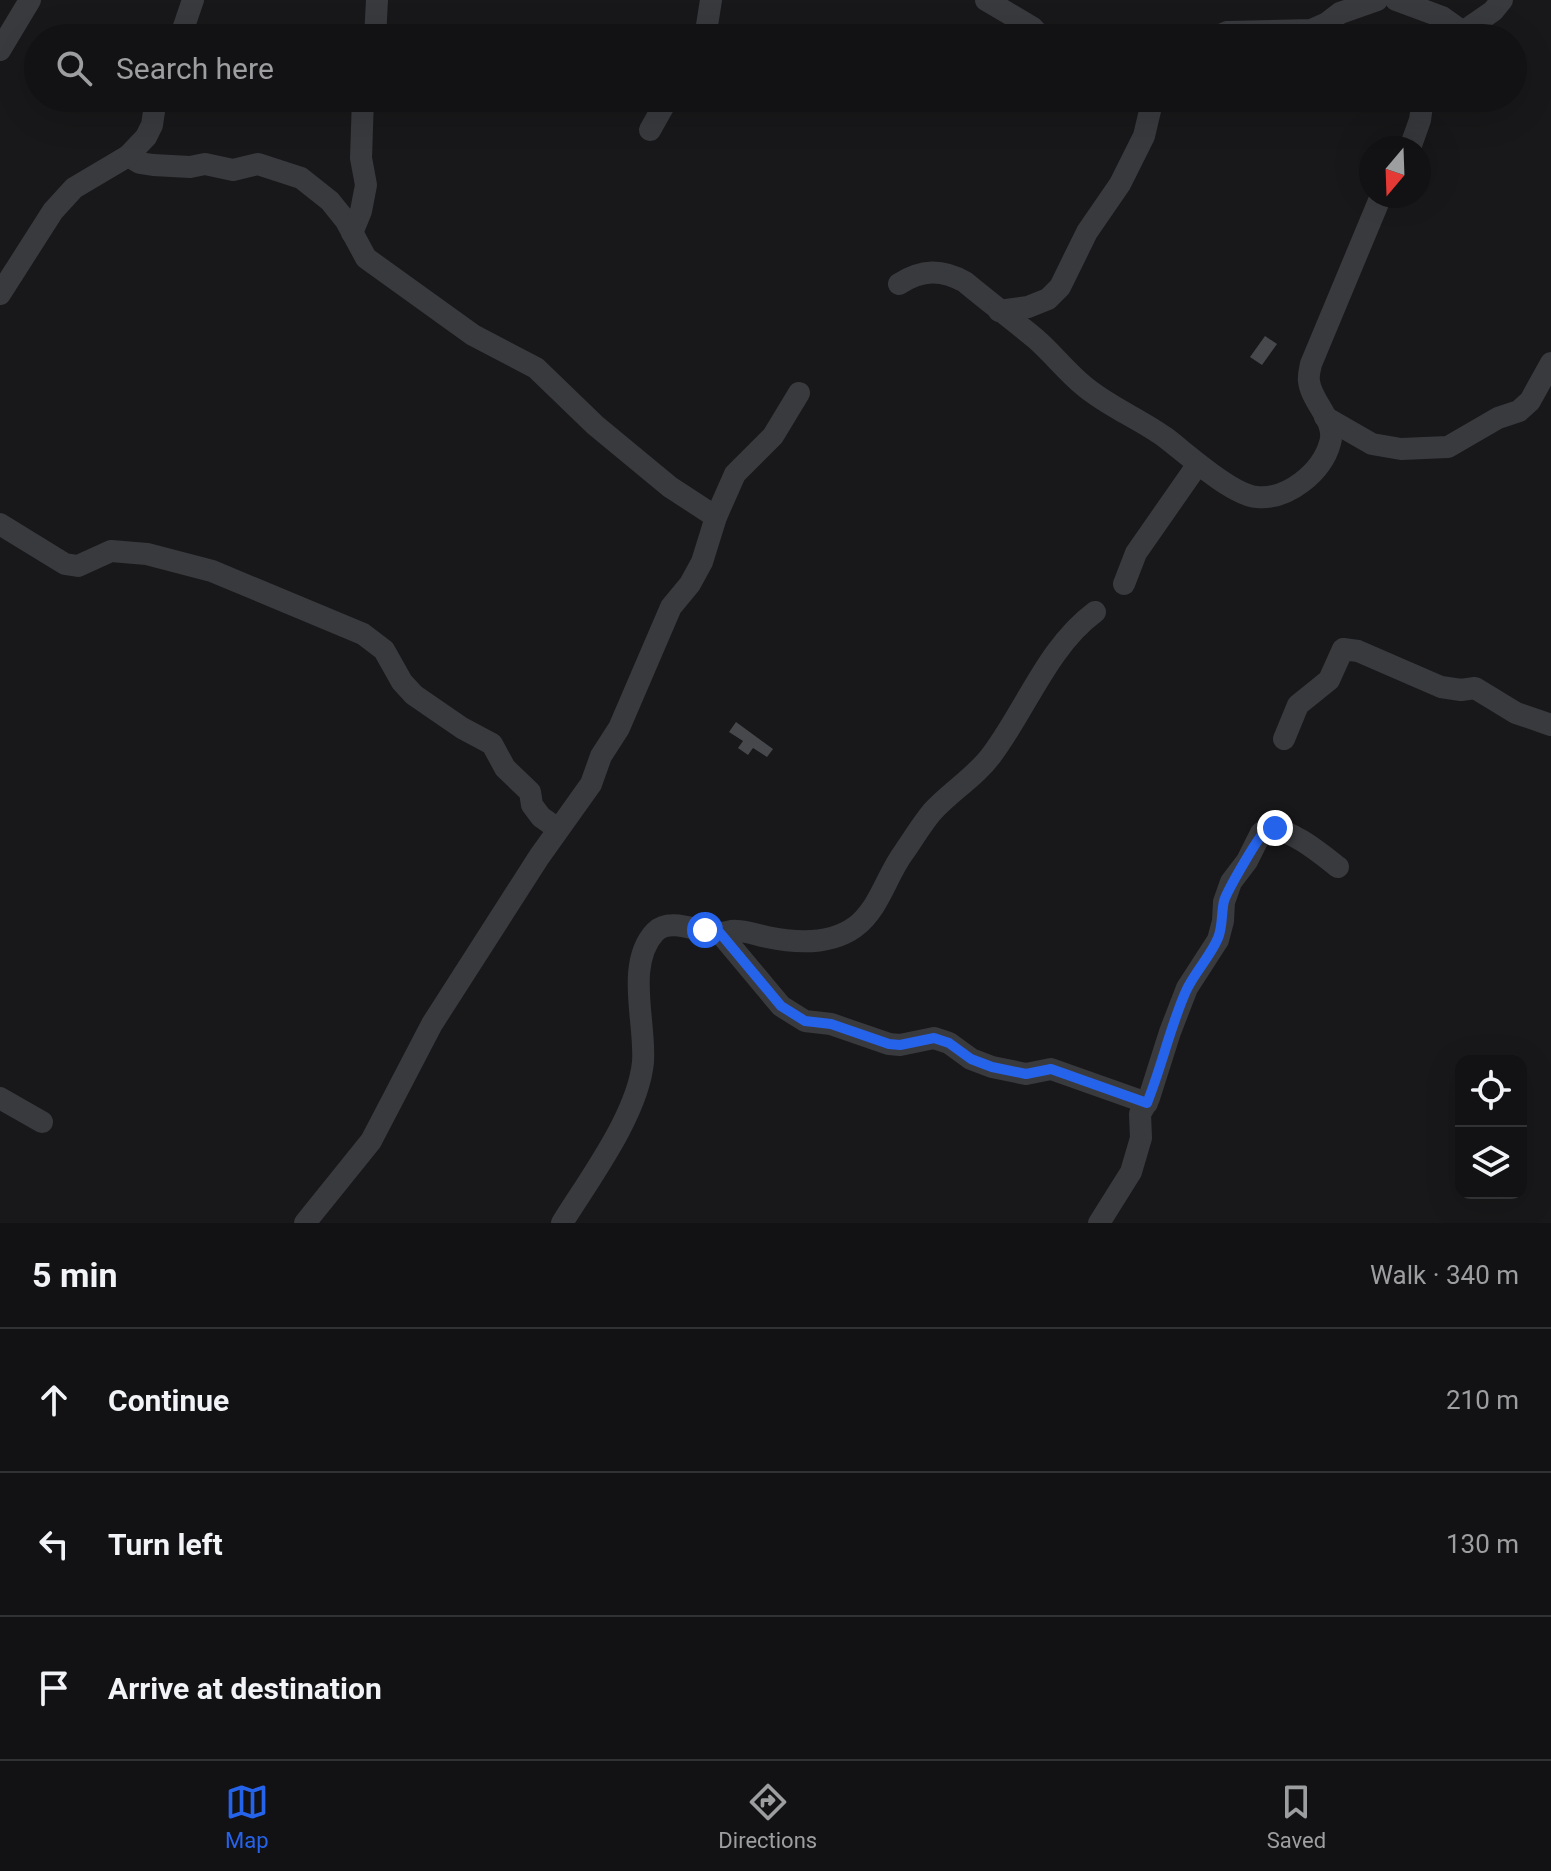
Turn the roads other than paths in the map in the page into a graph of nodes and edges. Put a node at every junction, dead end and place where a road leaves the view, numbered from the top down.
1 (30, 0) edge
2 (193, 0) edge
3 (377, 0) edge
4 (711, 0) edge
5 (986, 0) edge
6 (1377, 0) edge
7 (1396, 0) edge
8 (1502, 0) edge
9 (185, 24) edge
10 (376, 24) edge
11 (707, 24) edge
12 (1026, 24) edge
13 (1325, 24) edge
14 (1449, 24) edge
15 (1475, 24) edge
16 (0, 50) edge
17 (154, 112) edge
18 (363, 112) edge
19 (660, 112) edge
20 (1147, 112) edge
21 (1421, 112) edge
22 (650, 130) dead end
23 (1414, 136) edge
24 (128, 156) junction
25 (1376, 208) edge
26 (352, 233) junction
27 (899, 284) dead end
28 (0, 294) edge
29 (999, 311) junction
30 (1551, 363) edge
31 (799, 393) dead end
32 (1325, 417) junction
33 (1198, 464) junction
34 (716, 517) junction
35 (0, 524) edge
36 (1124, 584) dead end
37 (1095, 612) dead end
38 (1551, 725) edge
39 (1284, 739) dead end
40 (558, 829) junction
41 (1338, 867) dead end
42 (720, 933) junction
43 (0, 1098) edge
44 (1147, 1103) junction
45 (42, 1122) dead end
46 (305, 1223) edge
47 (562, 1223) edge
48 (1099, 1223) edge

1 - 16 street
2 - 9 street
3 - 10 street
4 - 11 street
5 - 12 street
6 - 13 street
7 - 14 street
8 - 15 street
17 - 24 street
18 - 26 street
19 - 22 street
20 - 29 street
21 - 23 street
24 - 26 street
24 - 28 street
25 - 32 street
26 - 34 street
27 - 29 street
29 - 33 street
30 - 32 street
31 - 34 street
32 - 33 street
33 - 36 street
34 - 40 street
35 - 40 street
37 - 42 street
38 - 39 street
40 - 46 street
41 - 44 street
42 - 44 street
42 - 47 street
43 - 45 street
44 - 48 street

